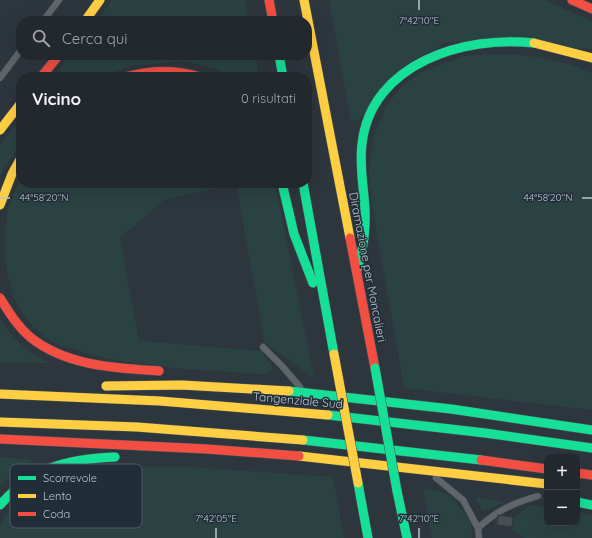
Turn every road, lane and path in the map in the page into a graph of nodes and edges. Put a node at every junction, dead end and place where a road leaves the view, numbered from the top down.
1 (59, 0) edge
2 (100, 0) edge
3 (269, 0) edge
4 (304, 0) edge
5 (572, 0) edge
6 (592, 9) edge
7 (47, 16) edge
8 (89, 16) edge
9 (272, 16) edge
10 (307, 16) edge
11 (312, 41) edge
12 (16, 57) edge
13 (592, 58) edge
14 (55, 60) edge
15 (280, 60) edge
16 (45, 72) edge
17 (146, 72) edge
18 (178, 72) edge
19 (282, 72) edge
20 (0, 78) edge
21 (16, 109) edge
22 (0, 130) edge
23 (16, 167) edge
24 (283, 188) edge
25 (304, 188) edge
26 (0, 205) edge
27 (357, 270) junction
28 (0, 298) edge
29 (326, 308) junction
30 (263, 347) dead end
31 (166, 372) dead end
32 (192, 376) dead end
33 (93, 387) dead end
34 (232, 387) junction
35 (79, 388) dead end
36 (305, 393) junction
37 (0, 394) edge
38 (17, 394) junction
39 (578, 418) dead end
40 (528, 419) junction
41 (0, 422) edge
42 (592, 430) edge
43 (0, 439) edge
44 (592, 448) edge
45 (207, 449) junction
46 (127, 456) dead end
47 (147, 456) dead end
48 (56, 464) edge
49 (544, 468) edge
50 (426, 469) junction
51 (580, 474) edge
52 (475, 476) junction
53 (592, 476) edge
54 (544, 484) edge
55 (10, 494) edge
56 (542, 497) edge
57 (580, 503) edge
58 (0, 505) edge
59 (592, 505) edge
60 (478, 528) junction
61 (406, 534) edge
62 (368, 538) edge
63 (411, 538) edge
64 (479, 538) edge

1 - 7 lane
2 - 8 highway
3 - 9 highway
4 - 10 highway, Diramazione per Moncalieri
5 - 6 highway
11 - 27 highway, Diramazione per Moncalieri
12 - 20 lane
13 - 27 highway
14 - 16 highway
15 - 19 highway
17 - 18 highway
21 - 22 highway
23 - 26 highway
24 - 29 highway
25 - 29 highway
27 - 61 highway, Diramazione per Moncalieri, bridge
28 - 31 highway
29 - 62 highway, bridge
30 - 36 lane
32 - 34 highway
33 - 34 highway
34 - 36 highway
35 - 38 highway
36 - 40 highway
37 - 38 highway, Tangenziale Sud
38 - 44 highway, Tangenziale Sud
39 - 40 highway
40 - 42 highway
41 - 49 highway
43 - 45 highway
45 - 47 highway
45 - 50 highway
46 - 48 highway
50 - 52 highway
50 - 60 lane
51 - 53 highway
52 - 54 highway
52 - 56 highway
55 - 58 highway
56 - 60 lane
57 - 59 highway
60 - 64 lane
61 - 63 highway

